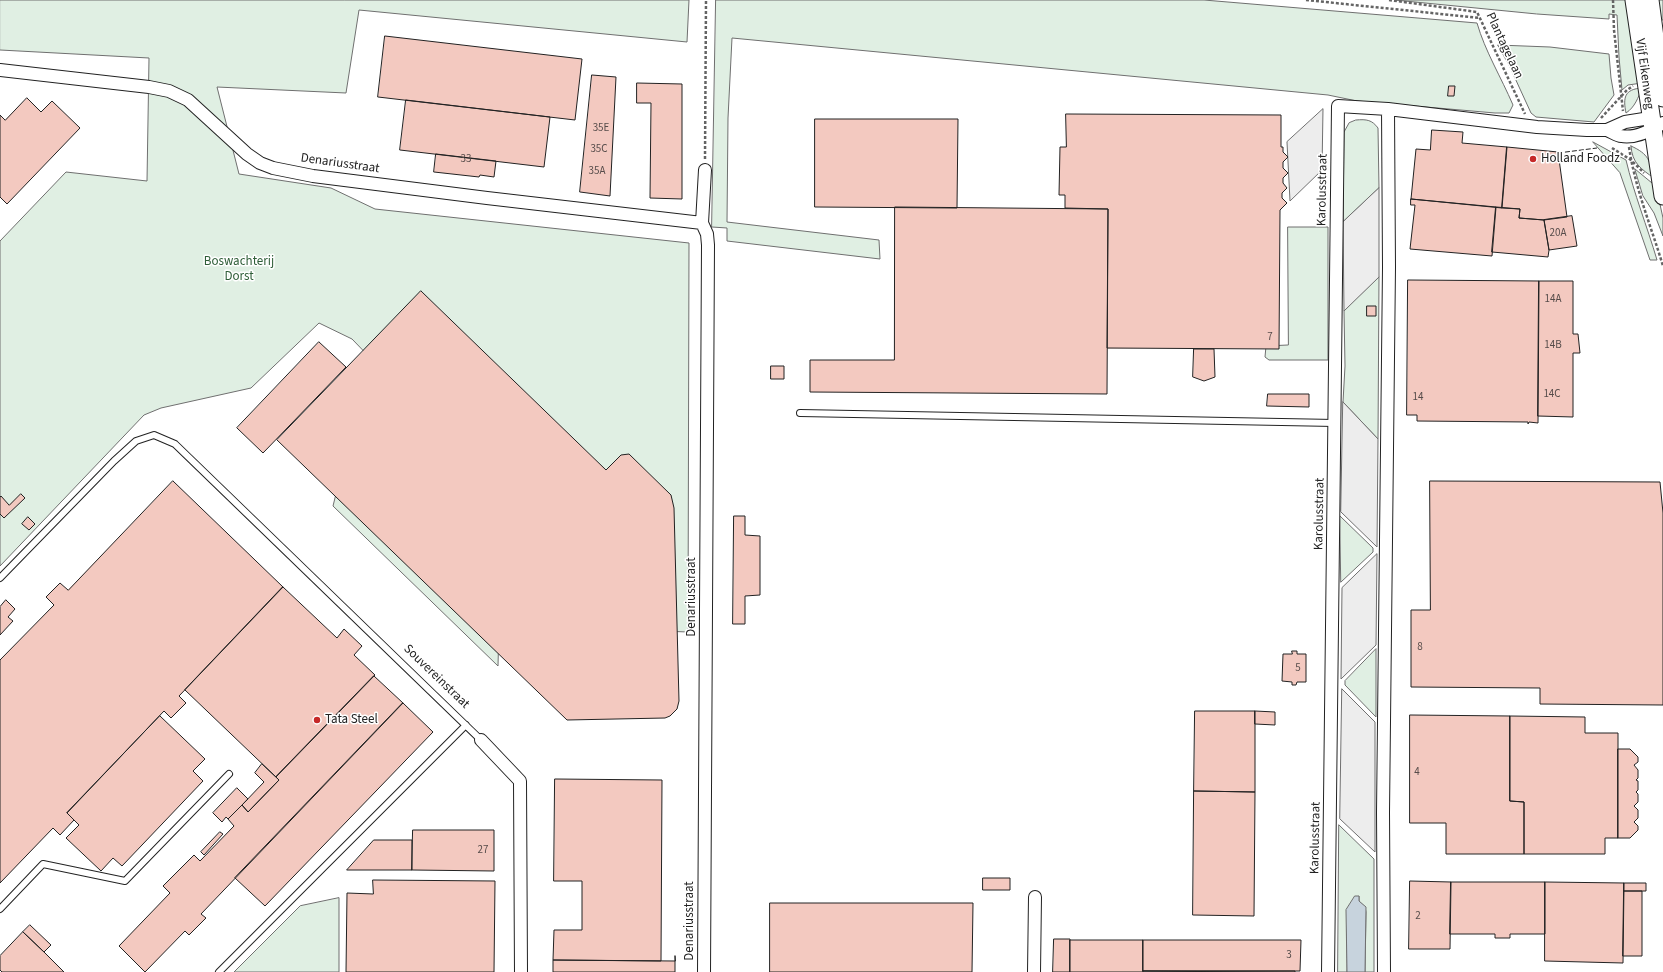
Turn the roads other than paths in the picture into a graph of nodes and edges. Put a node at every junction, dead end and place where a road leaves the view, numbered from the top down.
1 (1634, 0) edge
2 (1650, 0) edge
3 (0, 70) edge
4 (1663, 98) edge
5 (1388, 109) junction
6 (1655, 123) edge
7 (705, 170) road end
8 (1663, 196) edge
9 (702, 223) junction
10 (800, 413) dead end
11 (1335, 423) junction
12 (0, 578) edge
13 (466, 725) junction
14 (481, 740) joint
15 (229, 774) dead end
16 (1035, 897) dead end
17 (0, 909) edge
18 (219, 972) edge
19 (521, 972) edge
20 (704, 972) edge
21 (1034, 972) edge
22 (1328, 972) edge
23 (1384, 972) edge

1 - 6 main road, Vijf Eikenweg
2 - 4 main road, Vijf Eikenweg
3 - 9 street, Denariusstraat
5 - 6 street, Karolusstraat
5 - 11 street, Karolusstraat
5 - 23 street
6 - 8 main road, Vijf Eikenweg
7 - 9 street, Denariusstraat
9 - 20 street, Denariusstraat
10 - 11 lane
11 - 22 street, Karolusstraat
12 - 13 lane, Souvereinstraat
13 - 14 lane, Souvereinstraat
13 - 18 lane
14 - 19 street, Souvereinstraat
15 - 17 lane
16 - 21 street

